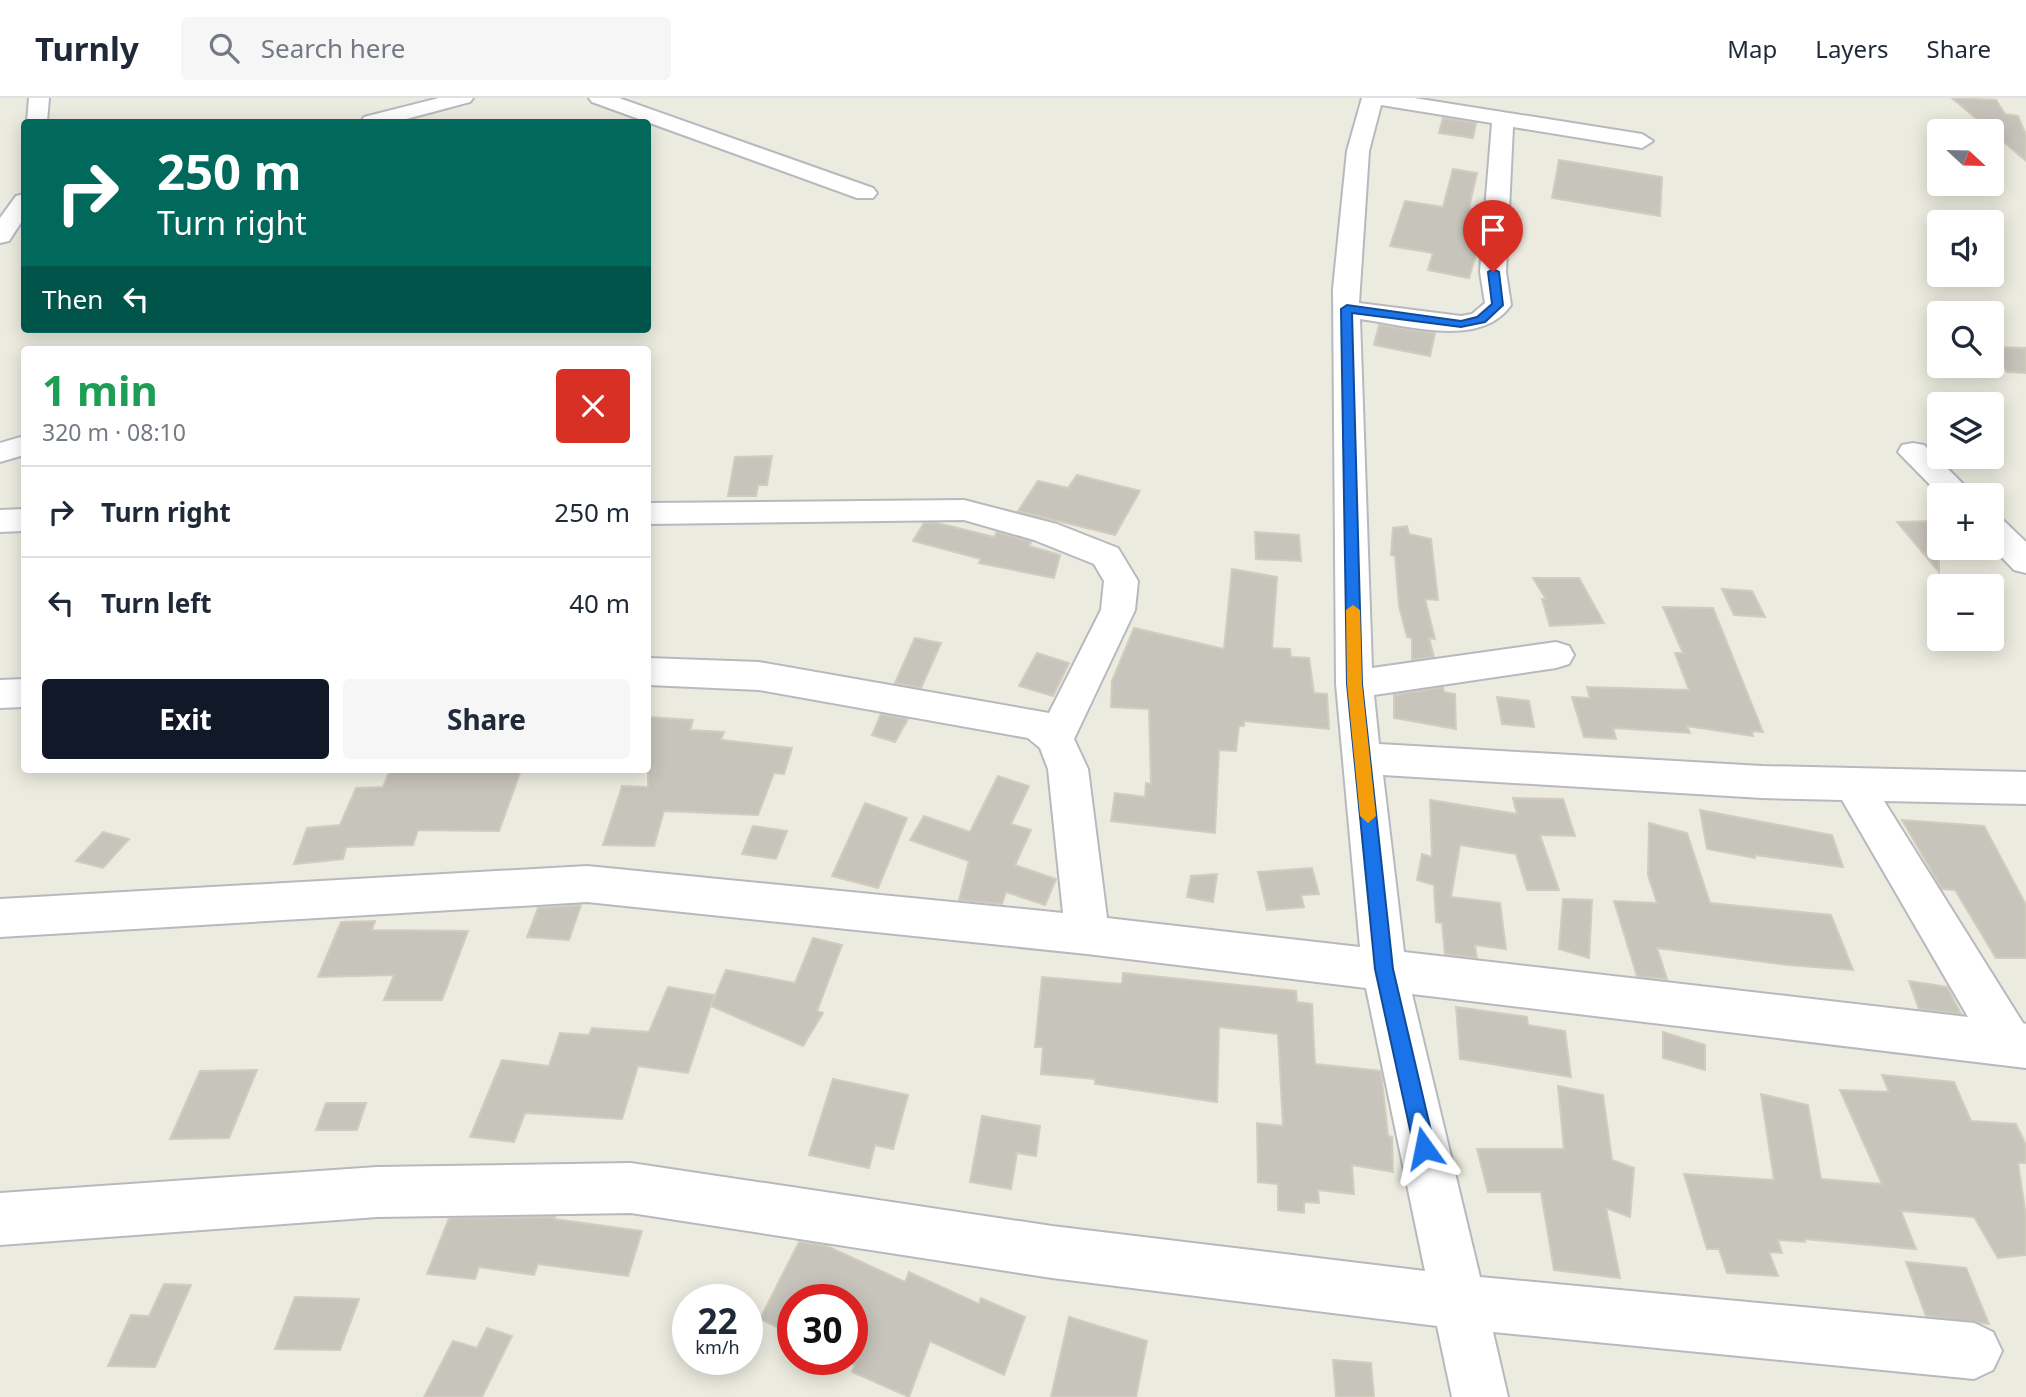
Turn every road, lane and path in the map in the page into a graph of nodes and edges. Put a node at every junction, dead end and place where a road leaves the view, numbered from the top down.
1 (39, 98) edge
2 (463, 98) edge
3 (599, 98) edge
4 (1374, 98) edge
5 (37, 119) edge
6 (383, 119) edge
7 (1503, 119) junction
8 (1642, 141) dead end
9 (865, 193) dead end
10 (21, 207) edge
11 (10, 229) edge
12 (1347, 309) junction
13 (21, 446) edge
14 (1913, 452) dead end
15 (0, 453) edge
16 (1945, 483) edge
17 (651, 514) edge
18 (21, 520) edge
19 (0, 521) edge
20 (2004, 540) edge
21 (2026, 562) edge
22 (1556, 655) dead end
23 (651, 672) edge
24 (1354, 684) junction
25 (21, 693) edge
26 (0, 694) edge
27 (1055, 738) junction
28 (1362, 758) junction
29 (1853, 784) junction
30 (2026, 788) edge
31 (0, 918) edge
32 (1087, 935) junction
33 (1384, 969) junction
34 (2018, 1045) edge
35 (0, 1219) edge
36 (1459, 1302) junction
37 (1973, 1351) dead end
38 (1480, 1397) edge

1 - 5 street
2 - 6 street
3 - 9 street
4 - 7 street
4 - 12 street
7 - 8 street
7 - 12 street
10 - 11 street
12 - 24 street
13 - 15 street
14 - 16 street
17 - 27 street
18 - 19 street
20 - 21 street
22 - 24 street
23 - 27 street
24 - 28 street
25 - 26 street
27 - 32 street
28 - 29 street
28 - 33 street
29 - 30 street
29 - 34 street
31 - 32 street
32 - 33 street
33 - 34 street
33 - 36 street
35 - 36 street
36 - 37 street
36 - 38 street

